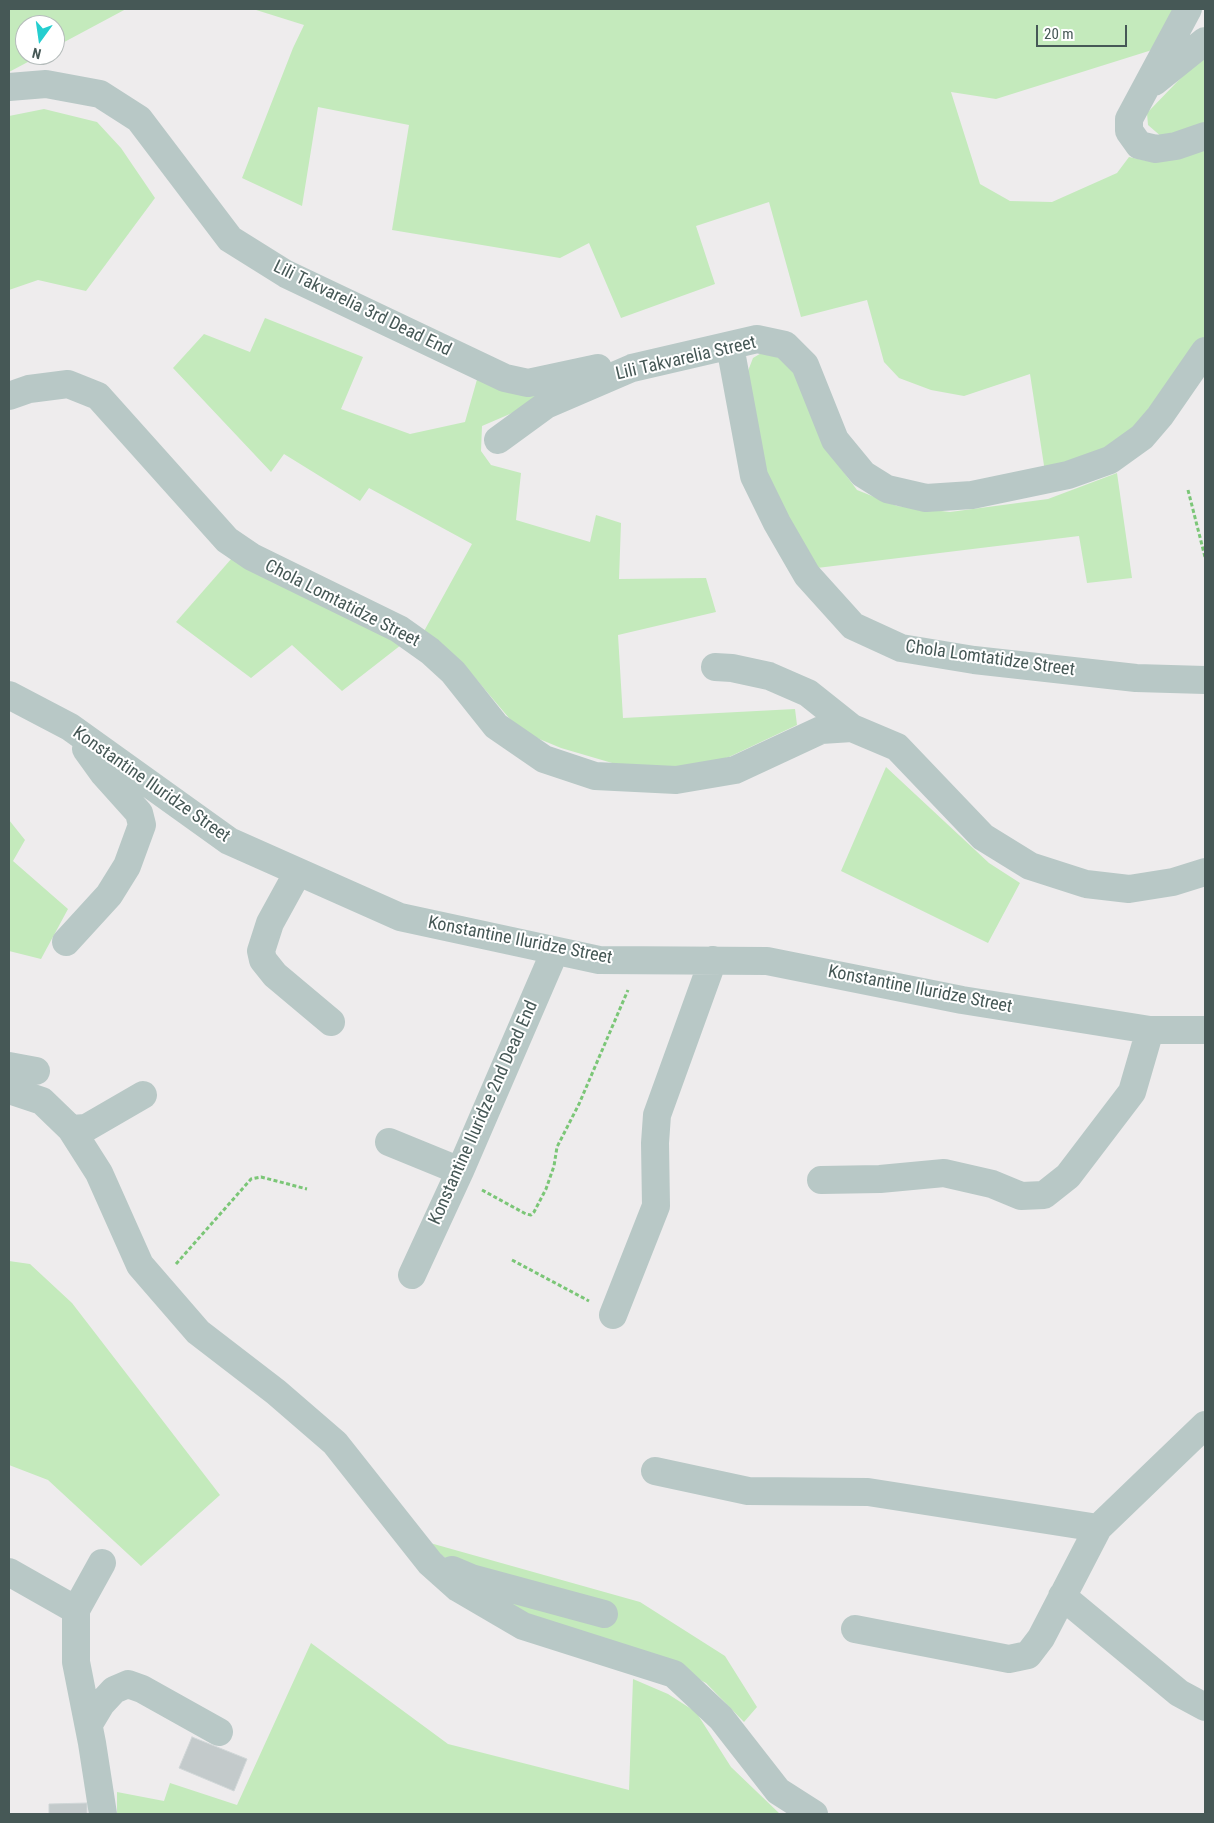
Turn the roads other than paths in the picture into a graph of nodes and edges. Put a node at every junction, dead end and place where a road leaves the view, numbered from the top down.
1 (1188, 9) edge
2 (1205, 41) edge
3 (9, 87) edge
4 (1145, 89) junction
5 (1205, 136) edge
6 (730, 346) junction
7 (1205, 351) edge
8 (632, 368) junction
9 (9, 396) edge
10 (498, 440) dead end
11 (715, 667) dead end
12 (1205, 680) edge
13 (9, 695) edge
14 (70, 727) junction
15 (852, 728) junction
16 (298, 872) junction
17 (1205, 872) edge
18 (66, 942) dead end
19 (555, 950) junction
20 (713, 960) junction
21 (331, 1022) dead end
22 (1150, 1030) junction
23 (1205, 1030) edge
24 (9, 1066) edge
25 (36, 1071) dead end
26 (9, 1090) edge
27 (143, 1095) dead end
28 (71, 1129) junction
29 (389, 1142) dead end
30 (459, 1174) junction
31 (821, 1180) dead end
32 (412, 1275) dead end
33 (613, 1315) road end
34 (1205, 1425) edge
35 (655, 1471) dead end
36 (1098, 1528) junction
37 (420, 1550) junction
38 (102, 1563) dead end
39 (9, 1572) edge
40 (1062, 1596) junction
41 (76, 1610) junction
42 (604, 1614) dead end
43 (855, 1629) dead end
44 (1205, 1708) edge
45 (89, 1724) junction
46 (219, 1732) dead end
47 (103, 1814) edge
48 (814, 1814) edge

1 - 4 street
2 - 4 street
3 - 8 street, Lili Takvarelia 3rd Dead End
4 - 5 street
6 - 7 street, Lili Takvarelia Street
6 - 8 street, Lili Takvarelia Street
6 - 12 street, Chola Lomtatidze Street
8 - 10 street, Lili Takvarelia Street
9 - 15 street, Chola Lomtatidze Street
11 - 15 street
13 - 14 street, Konstantine Iluridze Street
14 - 16 street, Konstantine Iluridze Street
14 - 18 street
15 - 17 street, Chola Lomtatidze Street
16 - 19 street, Konstantine Iluridze Street
16 - 21 street
19 - 20 street, Konstantine Iluridze Street
19 - 30 street, Konstantine Iluridze 2nd Dead End
20 - 22 street, Konstantine Iluridze Street
20 - 33 street
22 - 23 street, Konstantine Iluridze Street
22 - 31 street
24 - 25 street
26 - 28 street
27 - 28 street
28 - 37 street
29 - 30 street
30 - 32 street, Konstantine Iluridze 2nd Dead End
34 - 36 street
35 - 36 street
36 - 40 street
37 - 42 street
37 - 48 street
38 - 41 street
39 - 41 street
40 - 43 street
40 - 44 street
41 - 45 street
45 - 46 street
45 - 47 street

